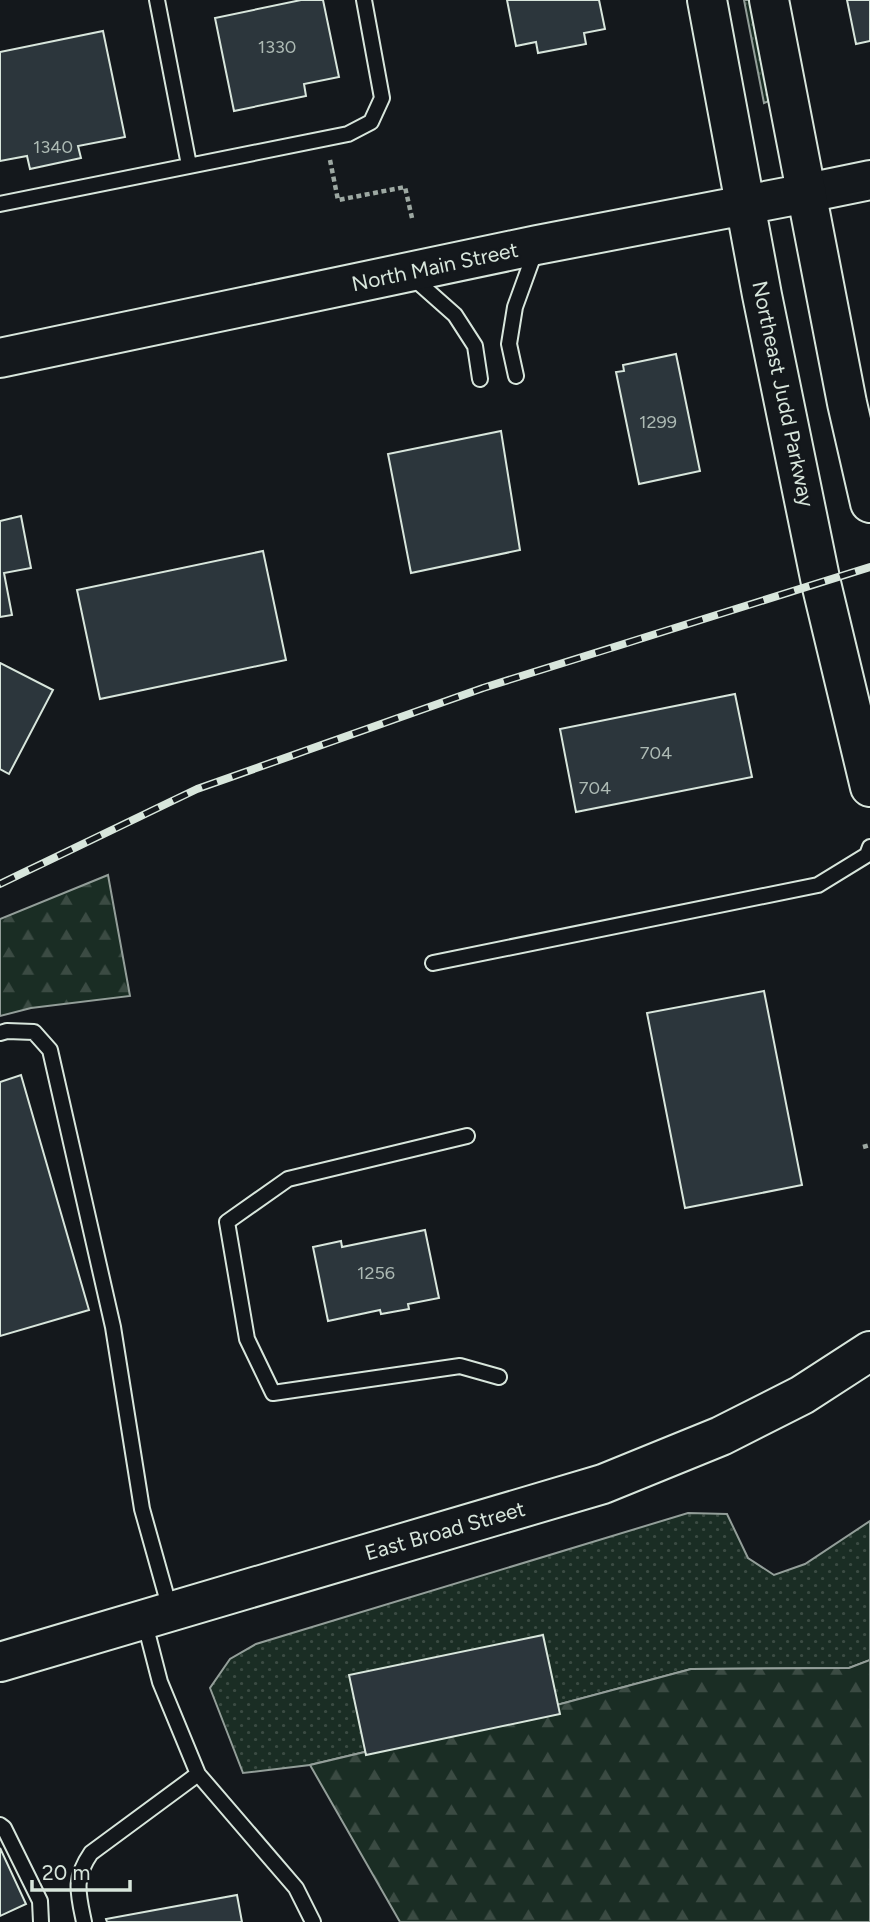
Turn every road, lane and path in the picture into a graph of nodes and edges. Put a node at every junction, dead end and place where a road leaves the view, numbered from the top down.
1 (157, 0) edge
2 (364, 0) edge
3 (708, 0) edge
4 (769, 0) edge
5 (326, 139) junction
6 (189, 165) junction
7 (870, 180) edge
8 (807, 192) junction
9 (0, 204) edge
10 (746, 205) junction
11 (412, 218) dead end
12 (537, 245) junction
13 (407, 272) junction
14 (0, 358) edge
15 (516, 376) dead end
16 (480, 379) dead end
17 (870, 503) edge
18 (870, 787) edge
19 (870, 847) edge
20 (433, 963) dead end
21 (0, 1033) edge
22 (467, 1136) dead end
23 (870, 1145) edge
24 (863, 1147) dead end
25 (870, 1351) edge
26 (499, 1377) dead end
27 (157, 1615) junction
28 (0, 1662) edge
29 (198, 1774) junction
30 (0, 1825) edge
31 (41, 1922) edge
32 (84, 1922) edge
33 (313, 1922) edge

1 - 6 lane
2 - 5 lane
3 - 10 main road, Northeast Judd Parkway
4 - 8 main road
5 - 6 lane
5 - 11 path
6 - 9 lane
7 - 8 main road, North Main Street
8 - 10 main road, North Main Street
8 - 17 main road
10 - 12 main road, North Main Street
10 - 18 main road, Northeast Judd Parkway
12 - 13 main road, North Main Street
12 - 15 lane
13 - 14 main road, North Main Street
13 - 16 lane
19 - 20 lane
21 - 27 lane
22 - 26 lane
23 - 24 path
25 - 27 main road, East Broad Street
27 - 28 main road, East Broad Street
27 - 29 lane
29 - 32 lane
29 - 33 lane
30 - 31 lane

